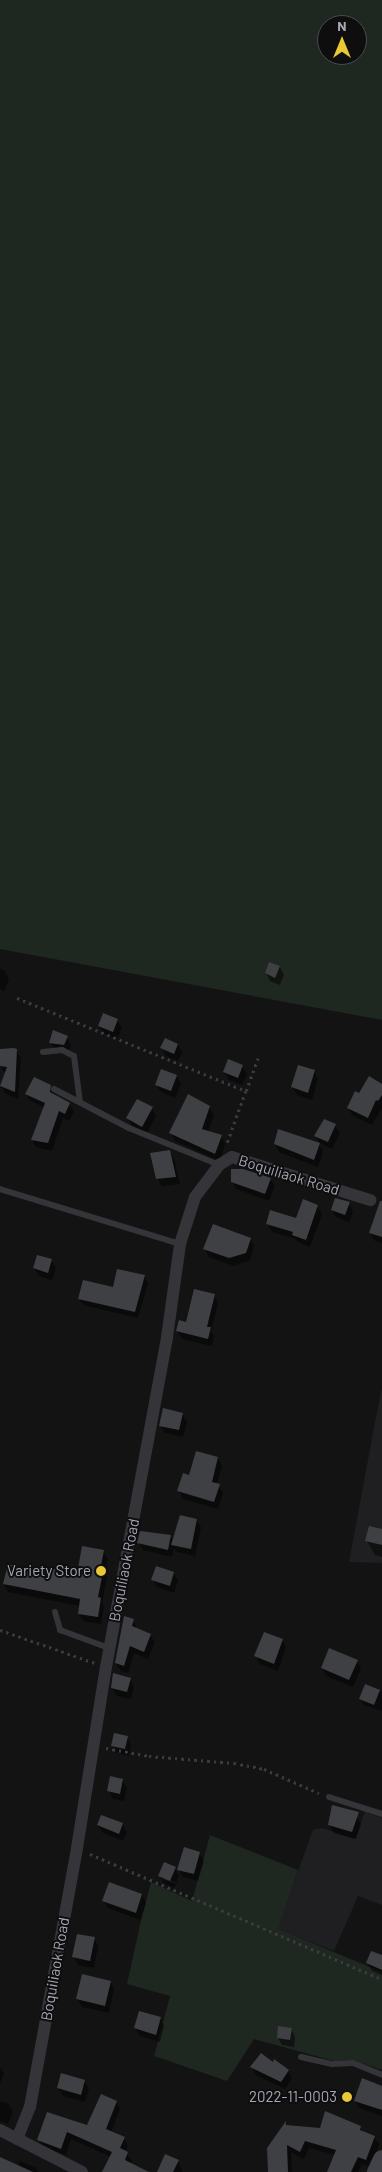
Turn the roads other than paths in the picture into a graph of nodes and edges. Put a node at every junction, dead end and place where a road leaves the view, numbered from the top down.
1 (43, 1052) dead end
2 (54, 1089) dead end
3 (80, 1102) junction
4 (219, 1164) junction
5 (0, 1189) edge
6 (370, 1200) dead end
7 (180, 1244) junction
8 (55, 1612) dead end
9 (109, 1648) junction
10 (329, 1797) road end
11 (382, 1814) edge
12 (301, 2058) dead end
13 (382, 2075) edge
14 (0, 2130) edge
15 (17, 2139) junction
16 (382, 2159) edge
17 (82, 2172) edge
18 (376, 2172) edge

1 - 3 lane
2 - 3 lane
3 - 4 lane
4 - 6 street, Boquiliaok Road
4 - 7 street, Boquiliaok Road
5 - 7 lane
7 - 9 street, Boquiliaok Road
8 - 9 lane
9 - 15 street, Boquiliaok Road
10 - 11 lane
12 - 13 lane
14 - 15 street
15 - 17 street
16 - 18 street

